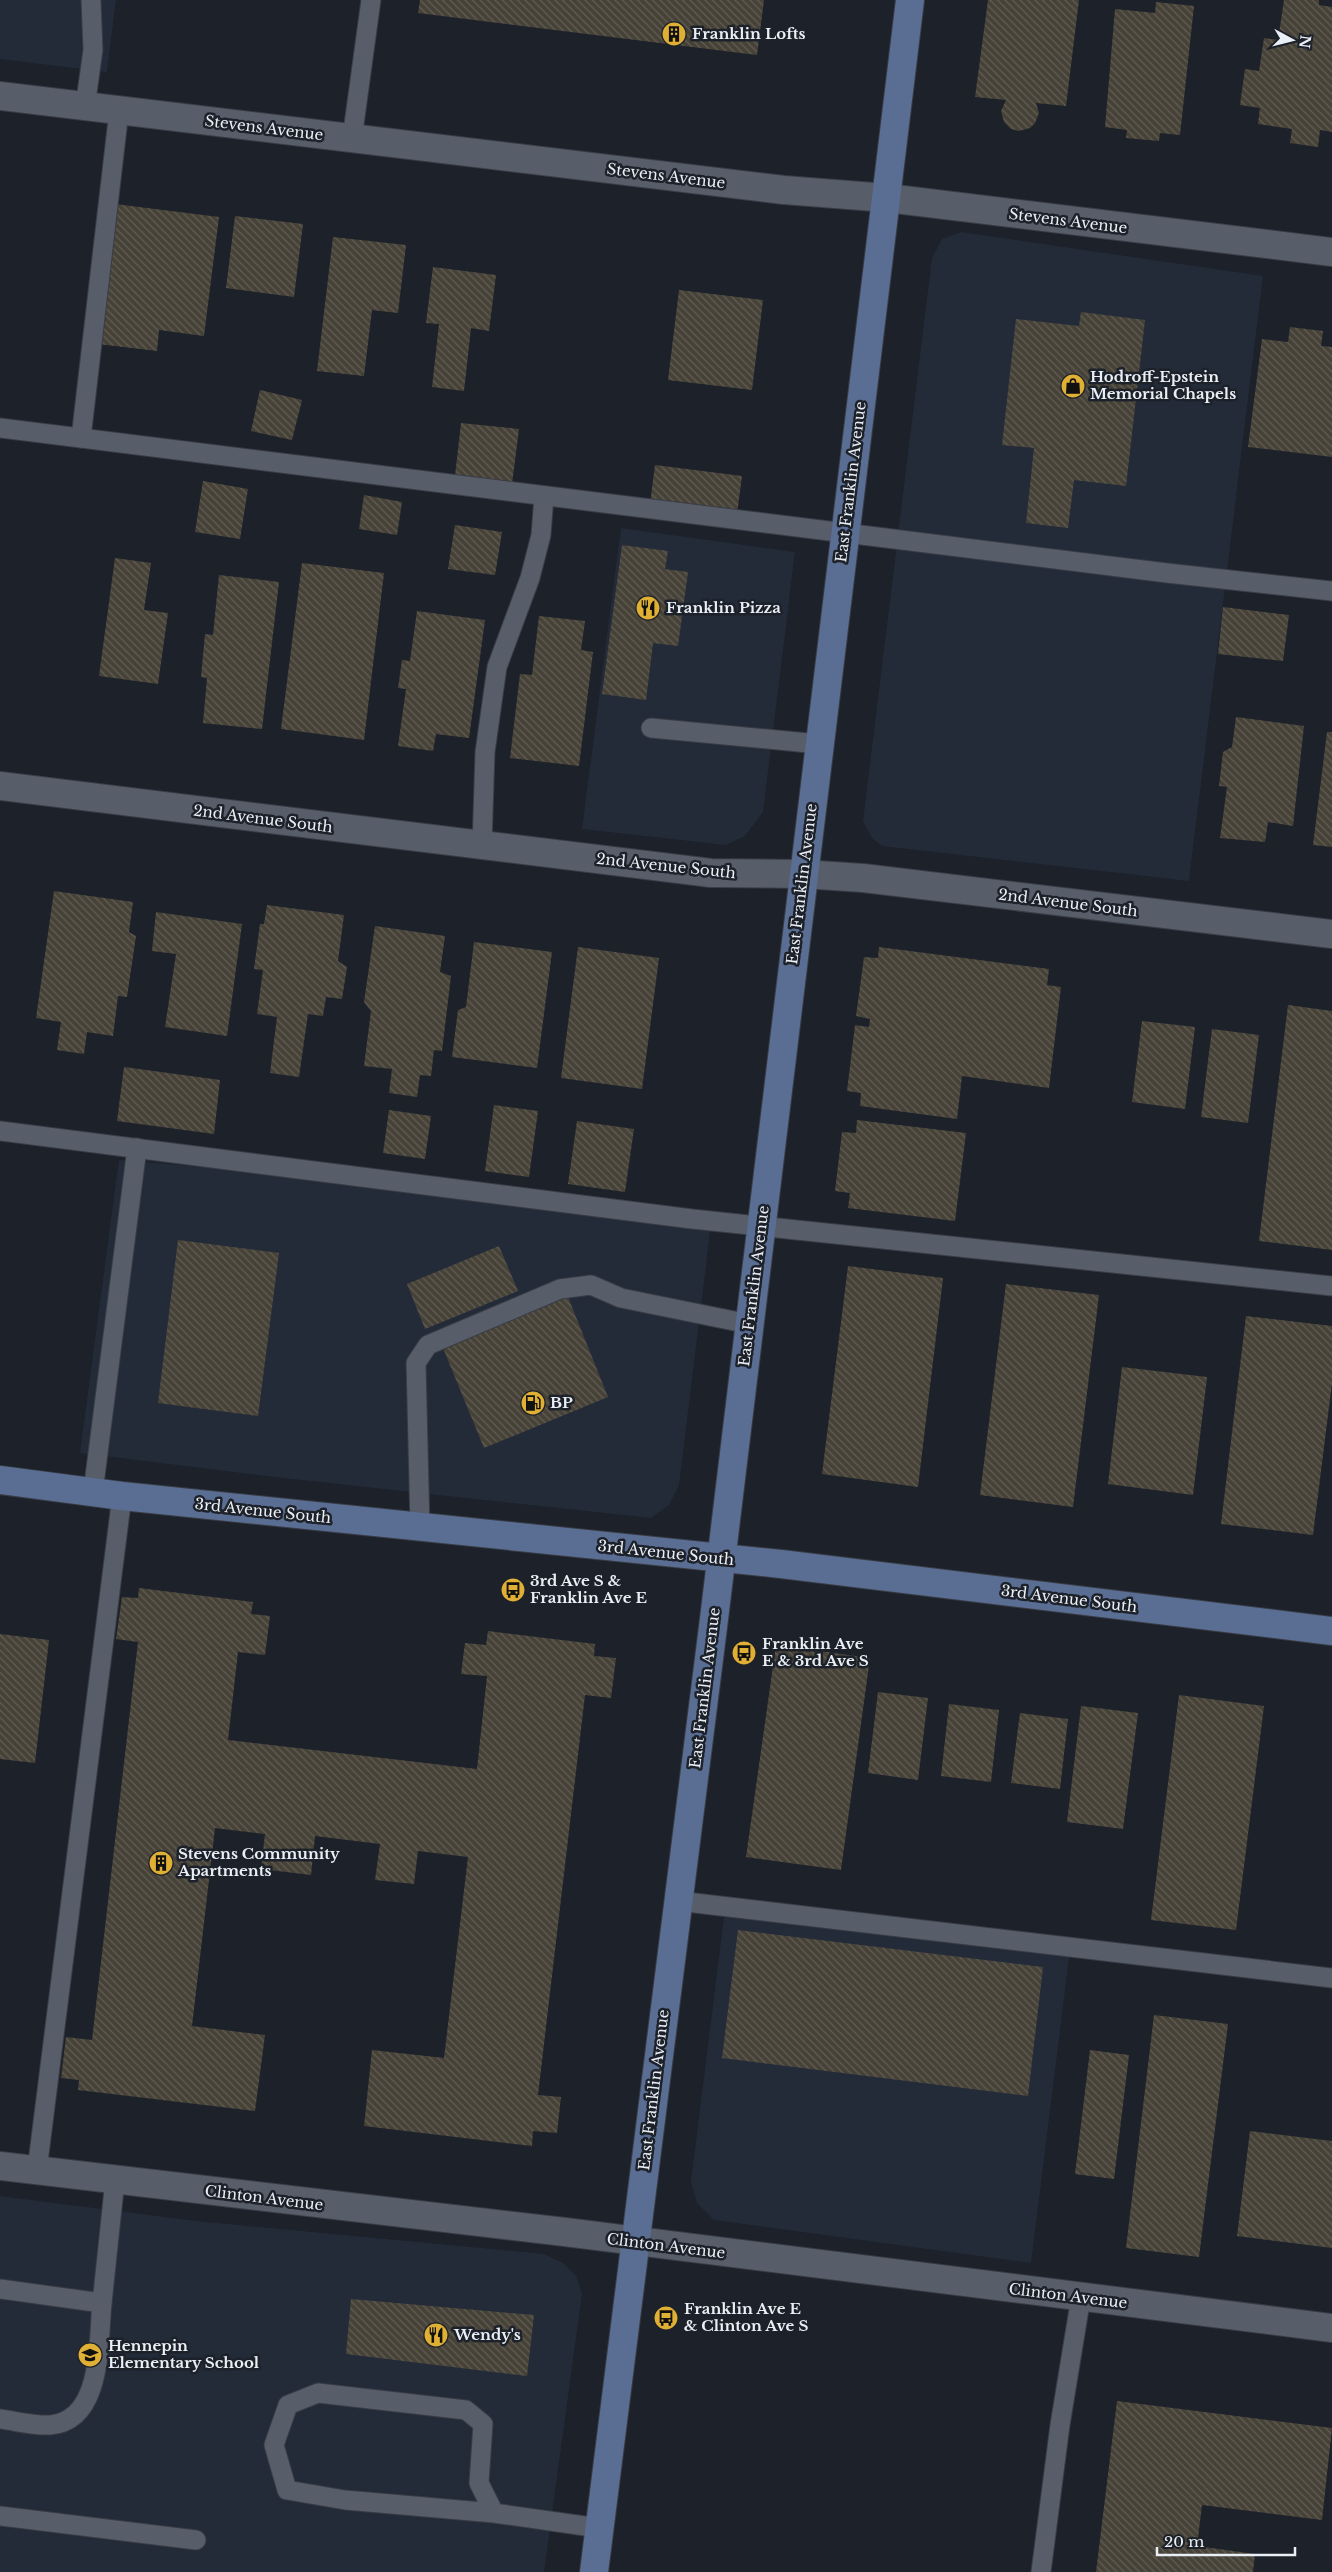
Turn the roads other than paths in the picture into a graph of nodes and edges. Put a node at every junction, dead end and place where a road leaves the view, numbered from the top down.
1 (91, 0) edge
2 (371, 0) edge
3 (910, 0) edge
4 (0, 96) edge
5 (85, 107) junction
6 (118, 111) junction
7 (352, 139) junction
8 (886, 198) junction
9 (1332, 252) edge
10 (0, 428) edge
11 (81, 438) junction
12 (544, 496) junction
13 (845, 533) junction
14 (1332, 591) edge
15 (651, 728) dead end
16 (819, 744) junction
17 (0, 786) edge
18 (482, 845) junction
19 (803, 874) junction
20 (1332, 934) edge
21 (0, 1130) edge
22 (137, 1148) junction
23 (761, 1225) junction
24 (1332, 1286) edge
25 (749, 1324) junction
26 (0, 1480) edge
27 (93, 1492) junction
28 (122, 1496) junction
29 (420, 1527) junction
30 (721, 1558) junction
31 (1332, 1631) edge
32 (678, 1902) junction
33 (1332, 1978) edge
34 (0, 2166) edge
35 (37, 2170) junction
36 (115, 2180) junction
37 (635, 2242) junction
38 (0, 2288) edge
39 (1080, 2297) junction
40 (102, 2303) junction
41 (1332, 2328) edge
42 (0, 2419) edge
43 (494, 2513) junction
44 (0, 2516) edge
45 (599, 2528) junction
46 (196, 2540) dead end
47 (594, 2572) edge
48 (1041, 2572) edge

1 - 5 lane
2 - 7 lane
3 - 8 main road, East Franklin Avenue
4 - 5 street, Stevens Avenue
5 - 6 street, Stevens Avenue
6 - 7 street, Stevens Avenue
6 - 11 lane
7 - 8 street, Stevens Avenue
8 - 9 street, Stevens Avenue
8 - 13 main road, East Franklin Avenue
10 - 11 lane
11 - 12 lane
12 - 13 lane
12 - 18 lane
13 - 14 lane
13 - 16 main road, East Franklin Avenue
15 - 16 lane
16 - 19 main road, East Franklin Avenue
17 - 18 street, 2nd Avenue South
18 - 19 street, 2nd Avenue South
19 - 20 street, 2nd Avenue South
19 - 23 main road, East Franklin Avenue
21 - 22 lane
22 - 23 lane
22 - 27 lane
23 - 24 lane
23 - 25 main road, East Franklin Avenue
25 - 29 lane
25 - 30 main road, East Franklin Avenue
26 - 27 main road, 3rd Avenue South
27 - 28 main road, 3rd Avenue South
28 - 29 main road, 3rd Avenue South
28 - 35 lane
29 - 30 main road, 3rd Avenue South
30 - 31 main road, 3rd Avenue South
30 - 32 main road, East Franklin Avenue
32 - 33 lane
32 - 37 main road, East Franklin Avenue
34 - 35 street, Clinton Avenue
35 - 36 street, Clinton Avenue
36 - 37 street, Clinton Avenue
36 - 40 lane
37 - 39 street, Clinton Avenue
37 - 45 main road, East Franklin Avenue
38 - 40 lane
39 - 41 street, Clinton Avenue
39 - 48 lane
40 - 42 lane
43 - 43 lane
43 - 45 lane
44 - 46 lane
45 - 47 main road, East Franklin Avenue

